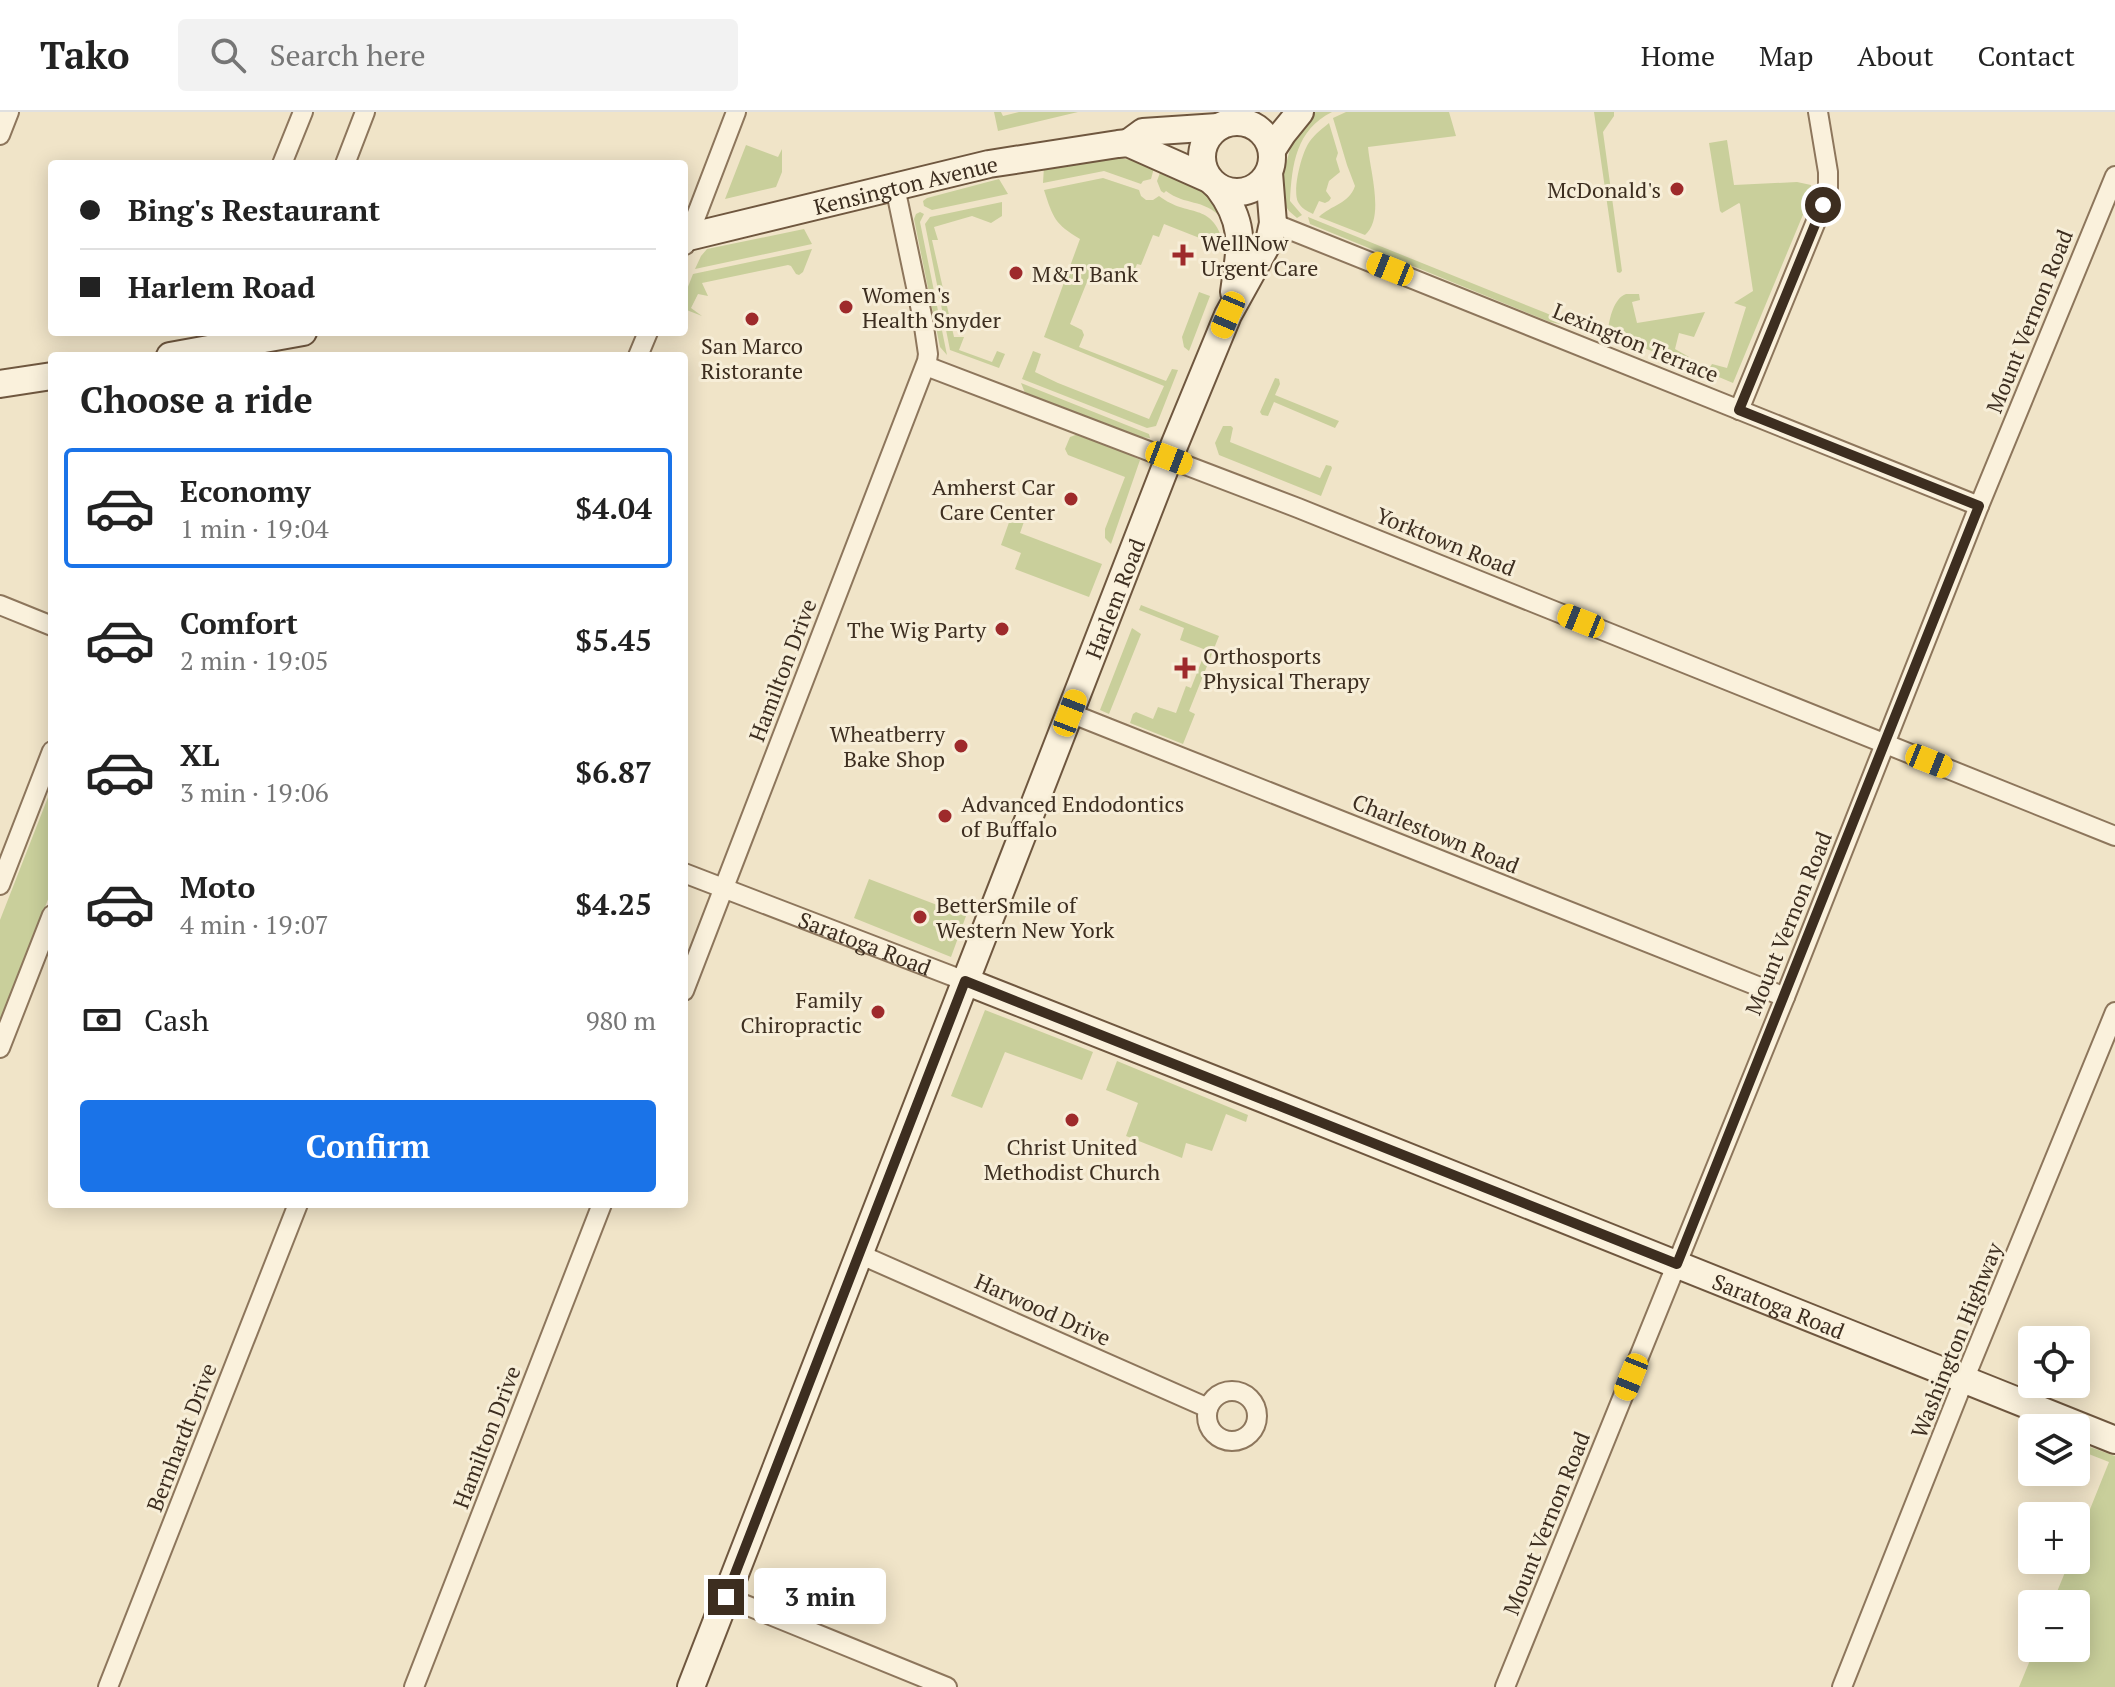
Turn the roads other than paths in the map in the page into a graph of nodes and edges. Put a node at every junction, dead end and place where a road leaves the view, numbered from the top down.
1 (9, 112) edge
2 (303, 112) edge
3 (365, 112) edge
4 (736, 112) edge
5 (1300, 112) edge
6 (1818, 112) edge
7 (1228, 120) edge
8 (0, 135) edge
9 (1128, 143) junction
10 (284, 160) edge
11 (347, 160) edge
12 (1271, 161) junction
13 (2115, 176) edge
14 (1214, 183) junction
15 (895, 187) junction
16 (1273, 223) junction
17 (688, 236) edge
18 (688, 240) edge
19 (1228, 315) junction
20 (284, 339) edge
21 (210, 346) edge
22 (186, 352) edge
23 (926, 366) junction
24 (48, 377) edge
25 (0, 384) edge
26 (1739, 410) junction
27 (1169, 458) junction
28 (1979, 506) junction
29 (0, 605) edge
30 (48, 624) edge
31 (1070, 713) junction
32 (1886, 744) junction
33 (48, 761) edge
34 (2115, 836) edge
35 (688, 875) edge
36 (0, 885) edge
37 (724, 889) junction
38 (48, 925) edge
39 (688, 981) edge
40 (965, 981) junction
41 (1785, 997) junction
42 (2115, 1012) edge
43 (0, 1048) edge
44 (296, 1208) edge
45 (600, 1208) edge
46 (859, 1254) junction
47 (1677, 1264) junction
48 (1964, 1380) junction
49 (1208, 1408) dead end
50 (2115, 1440) edge
51 (726, 1597) junction
52 (108, 1687) edge
53 (414, 1687) edge
54 (691, 1687) edge
55 (947, 1687) edge
56 (1505, 1687) edge
57 (1842, 1687) edge

1 - 8 street
2 - 10 street
3 - 11 street
4 - 17 street
5 - 12 street
6 - 26 street
7 - 9 street, Kensington Avenue
7 - 12 street
7 - 14 street
9 - 14 street
9 - 15 street, Kensington Avenue
12 - 14 street
12 - 16 street, Harlem Road
13 - 28 street, Mount Vernon Road
14 - 19 street, Harlem Road
15 - 18 street, Kensington Avenue
15 - 23 street
16 - 19 street, Harlem Road
16 - 26 street, Lexington Terrace
19 - 27 street, Harlem Road
20 - 21 street
21 - 22 street
23 - 27 street, Yorktown Road
23 - 37 street, Hamilton Drive
24 - 25 street
26 - 28 street, Lexington Terrace
27 - 31 street, Harlem Road
27 - 32 street, Yorktown Road
28 - 32 street, Mount Vernon Road
29 - 30 street
31 - 40 street, Harlem Road
31 - 41 street, Charlestown Road
32 - 34 street, Yorktown Road
32 - 41 street, Mount Vernon Road
33 - 36 street
35 - 37 street, Saratoga Road
37 - 39 street, Hamilton Drive
37 - 40 street, Saratoga Road
38 - 43 street
40 - 46 street, Harlem Road
40 - 47 street, Saratoga Road
41 - 47 street, Mount Vernon Road
42 - 48 street, Washington Highway
44 - 52 street, Bernhardt Drive
45 - 53 street, Hamilton Drive
46 - 49 street, Harwood Drive
46 - 51 street, Harlem Road
47 - 48 street, Saratoga Road
47 - 56 street, Mount Vernon Road
48 - 50 street, Saratoga Road
48 - 57 street, Washington Highway
51 - 54 street, Harlem Road
51 - 55 street

